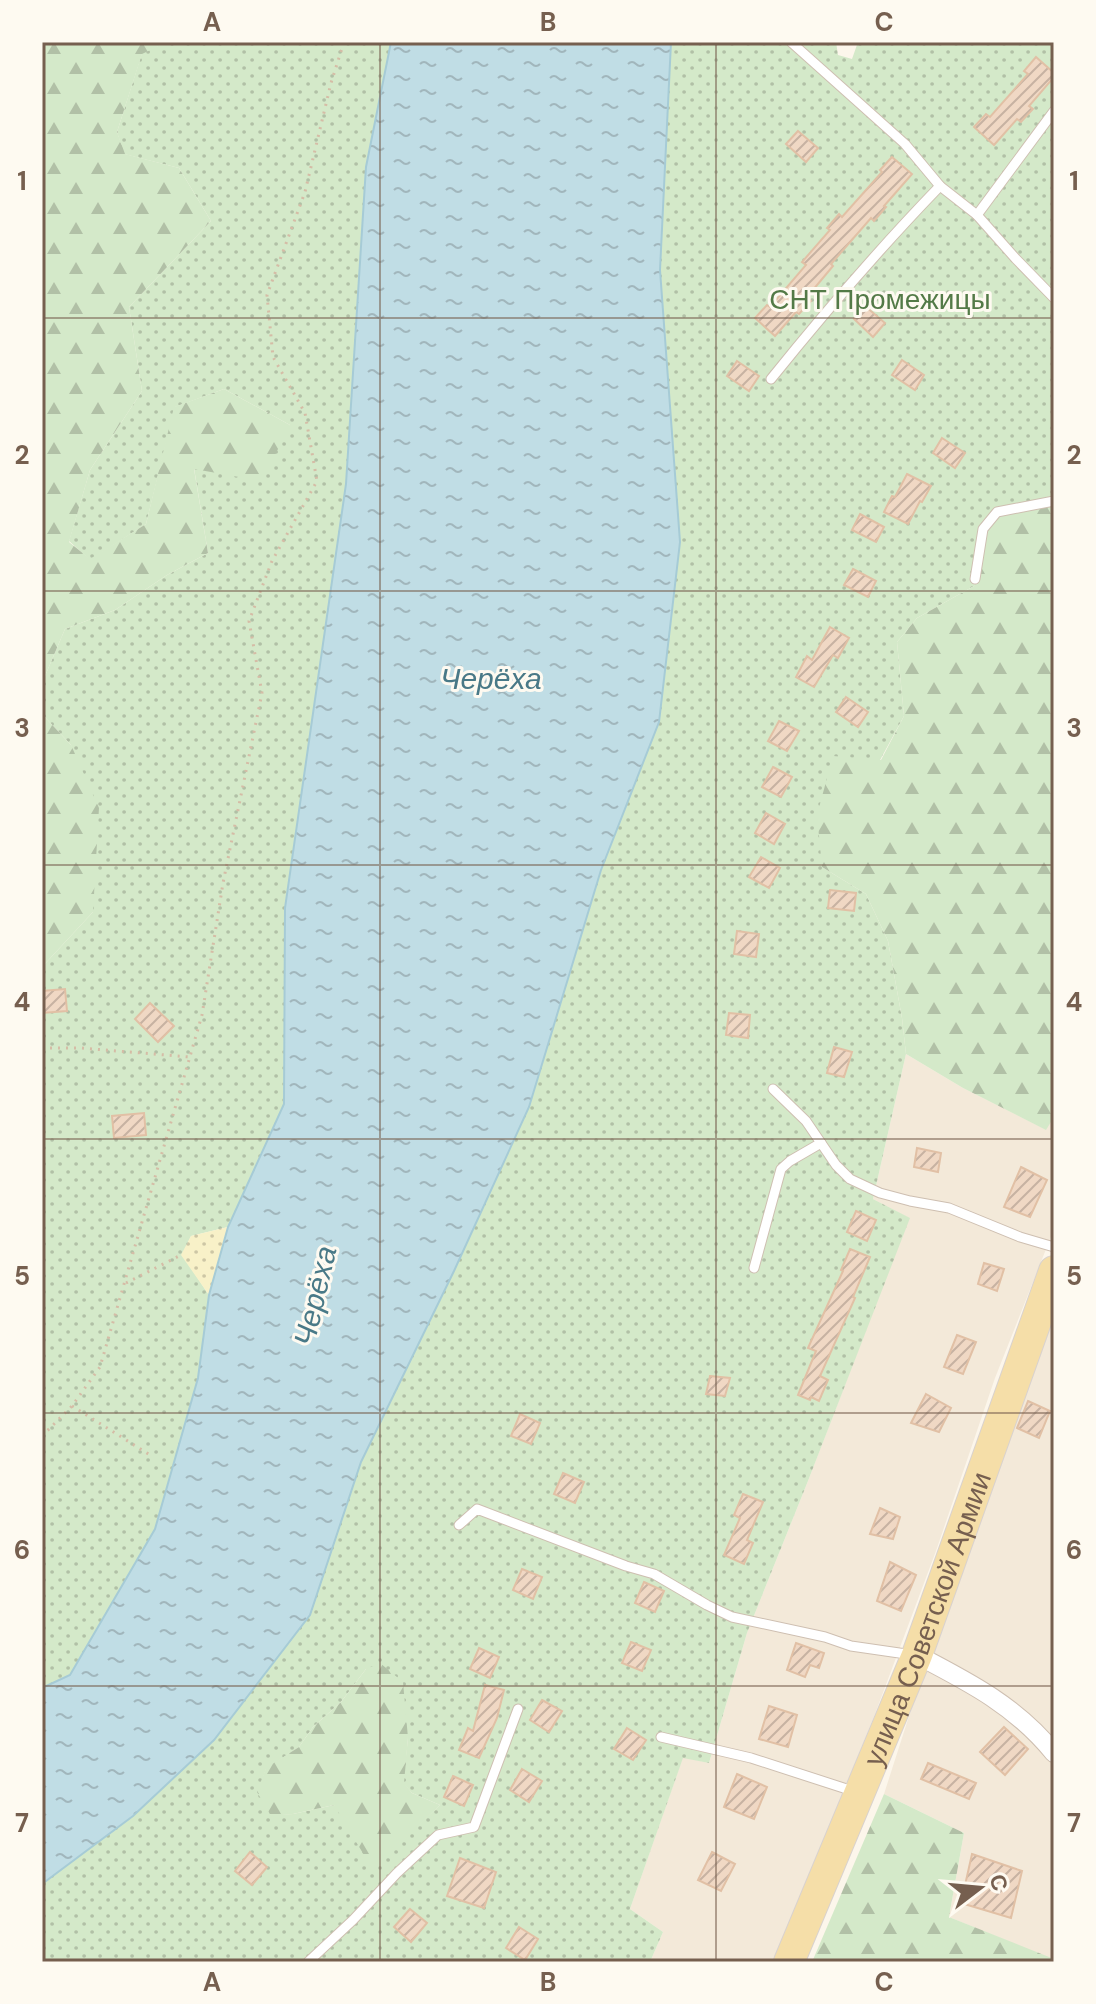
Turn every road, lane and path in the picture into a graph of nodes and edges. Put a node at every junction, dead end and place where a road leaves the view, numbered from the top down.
1 (344, 42) edge
2 (791, 42) edge
3 (1054, 111) edge
4 (940, 186) junction
5 (977, 215) junction
6 (1054, 298) edge
7 (771, 379) dead end
8 (1054, 501) edge
9 (975, 579) dead end
10 (42, 1048) edge
11 (190, 1057) junction
12 (773, 1089) dead end
13 (821, 1143) junction
14 (1054, 1247) edge
15 (181, 1255) dead end
16 (754, 1268) dead end
17 (1054, 1271) edge
18 (126, 1283) junction
19 (72, 1406) junction
20 (42, 1436) edge
21 (150, 1455) dead end
22 (459, 1525) dead end
23 (917, 1655) junction
24 (518, 1709) dead end
25 (661, 1737) dead end
26 (1054, 1753) edge
27 (859, 1793) junction
28 (308, 1962) edge
29 (789, 1962) edge

1 - 11 path
2 - 4 lane
3 - 5 lane
4 - 5 lane
4 - 7 lane
5 - 6 lane
8 - 9 lane
10 - 11 path
11 - 18 path
12 - 13 lane
13 - 14 lane
13 - 16 lane
15 - 18 path
17 - 23 main road, улица Советской Армии
18 - 19 path
19 - 20 path
19 - 21 path
22 - 23 lane
23 - 26 street
23 - 27 main road, улица Советской Армии
24 - 28 lane
25 - 27 lane
27 - 29 main road, улица Советской Армии

